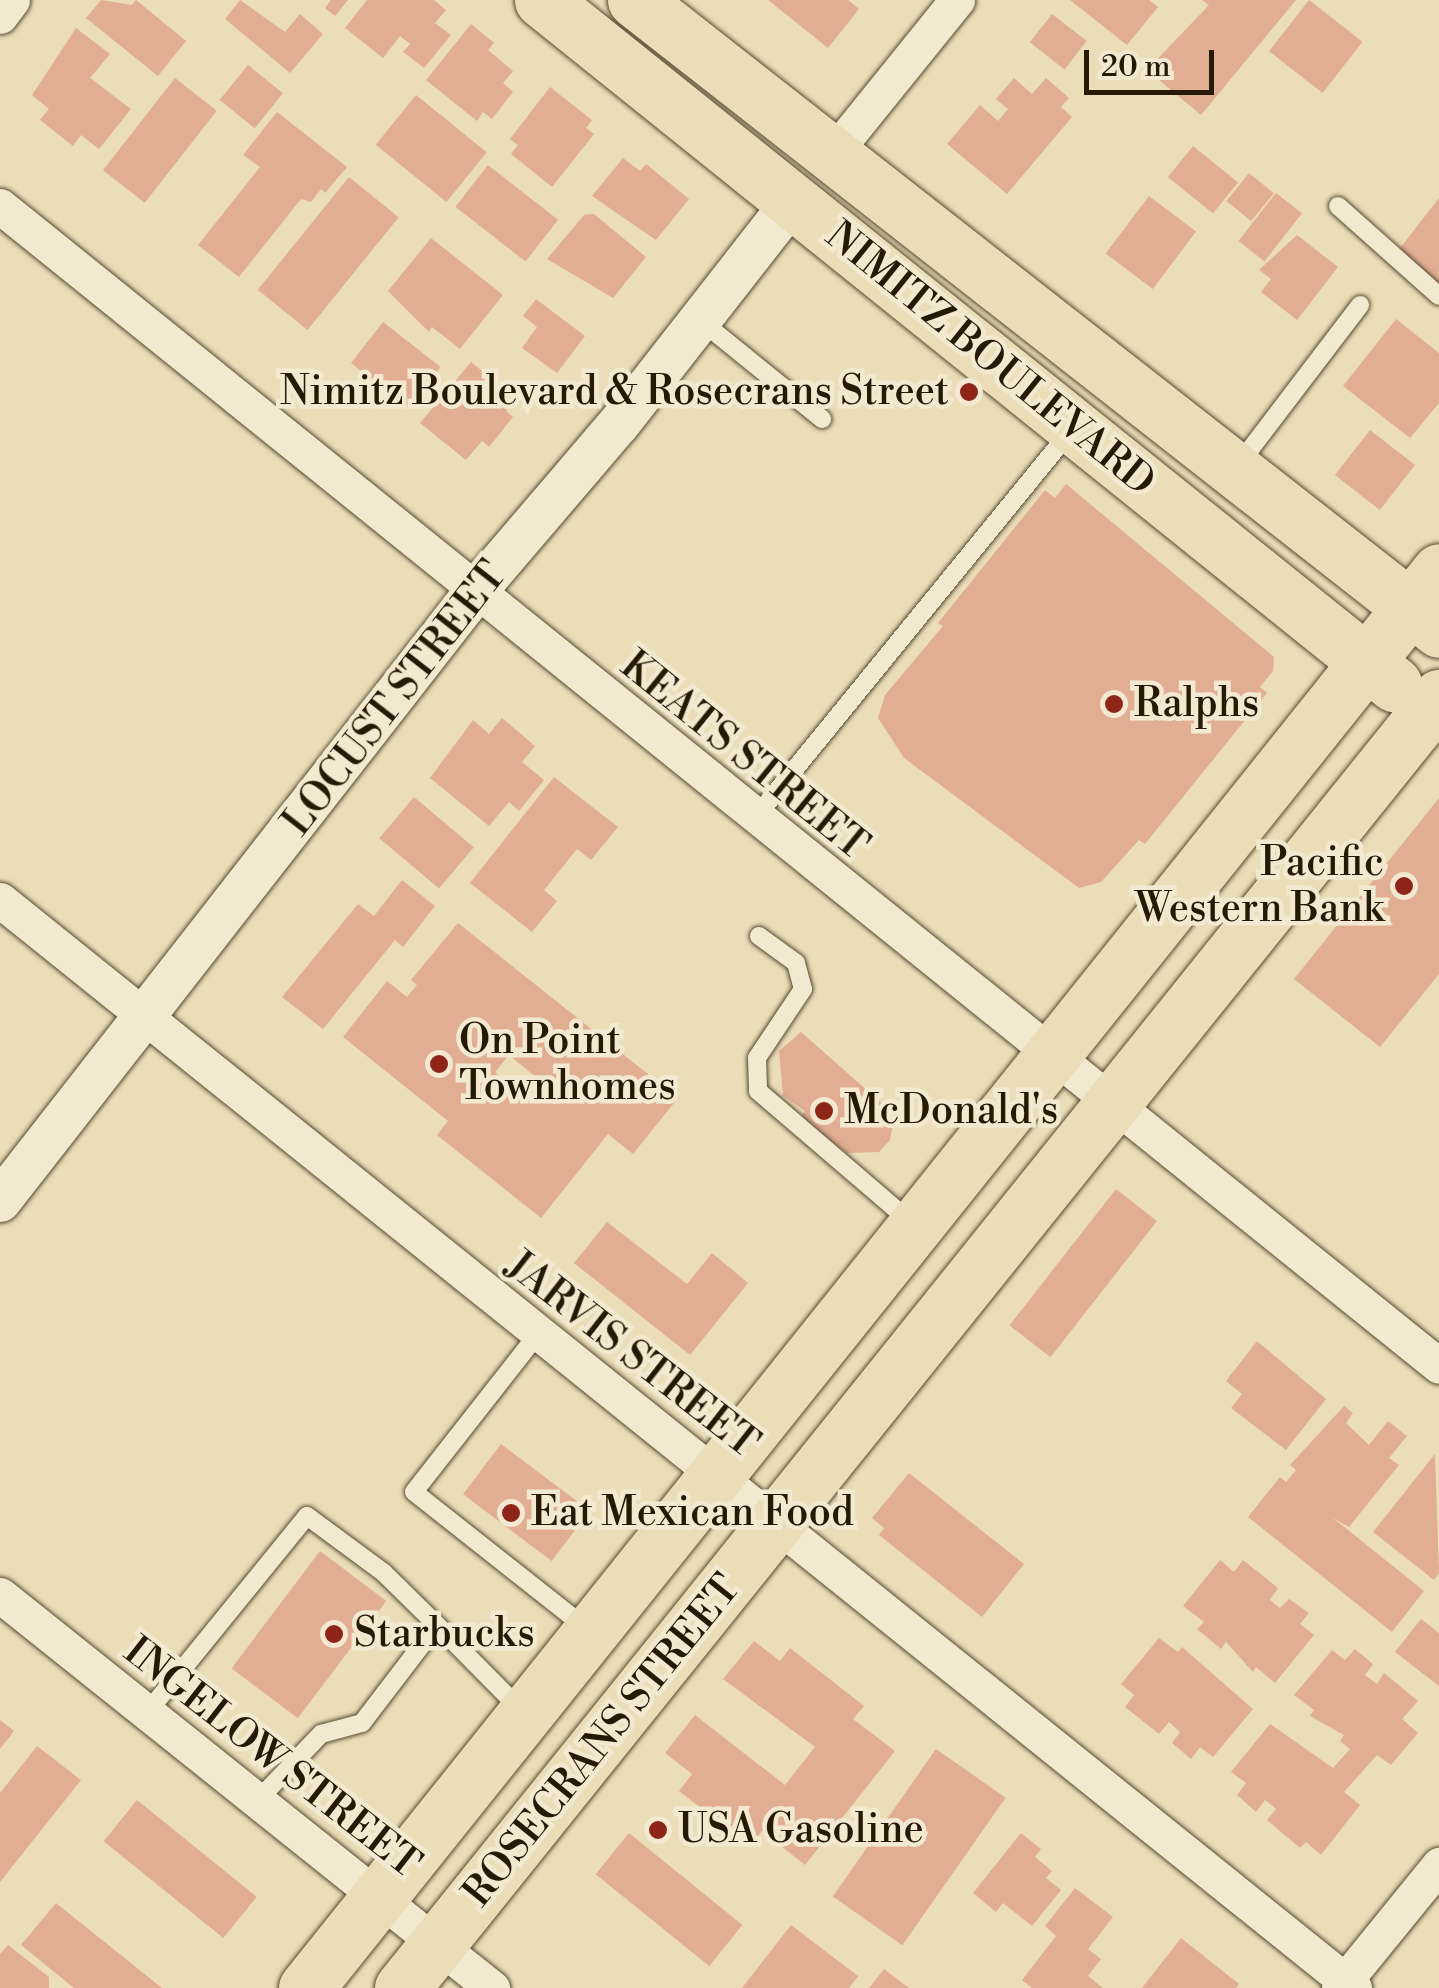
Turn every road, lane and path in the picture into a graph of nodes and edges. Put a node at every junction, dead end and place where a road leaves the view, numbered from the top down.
1 (12, 0) edge
2 (542, 0) edge
3 (635, 0) edge
4 (957, 0) edge
5 (0, 16) edge
6 (830, 156) junction
7 (794, 200) junction
8 (0, 206) edge
9 (1338, 206) dead end
10 (1439, 296) edge
11 (1360, 305) dead end
12 (701, 320) junction
13 (822, 419) dead end
14 (1074, 427) junction
15 (1236, 469) junction
16 (476, 591) junction
17 (1430, 602) edge
18 (1366, 662) junction
19 (1435, 708) edge
20 (753, 820) junction
21 (0, 900) edge
22 (759, 936) dead end
23 (148, 1018) junction
24 (1053, 1057) junction
25 (1113, 1105) junction
26 (0, 1201) edge
27 (916, 1226) junction
28 (537, 1335) junction
29 (1439, 1366) edge
30 (716, 1477) junction
31 (778, 1525) junction
32 (0, 1594) edge
33 (437, 1625) junction
34 (592, 1632) junction
35 (146, 1714) junction
36 (526, 1714) junction
37 (256, 1801) junction
38 (1439, 1865) edge
39 (379, 1897) junction
40 (438, 1943) junction
41 (1346, 1986) edge
42 (306, 1988) edge
43 (402, 1988) edge
44 (492, 1988) edge

1 - 5 street
2 - 7 main road, NIMITZ BOULEVARD
3 - 6 main road, NIMITZ BOULEVARD
4 - 6 street
6 - 15 main road, NIMITZ BOULEVARD
7 - 12 street, LOCUST STREET
7 - 14 main road, NIMITZ BOULEVARD
8 - 16 street, KEATS STREET
9 - 10 lane
11 - 15 lane
12 - 13 lane
12 - 16 street, LOCUST STREET
14 - 18 main road, NIMITZ BOULEVARD
14 - 20 lane
15 - 17 main road, NIMITZ BOULEVARD
16 - 20 street, KEATS STREET
16 - 23 street, LOCUST STREET
17 - 18 main road, ROSECRANS STREET
18 - 19 main road, NIMITZ BOULEVARD
18 - 24 main road, ROSECRANS STREET
19 - 25 main road, ROSECRANS STREET
20 - 24 street, KEATS STREET
21 - 23 street, JARVIS STREET
22 - 27 lane
23 - 26 street, LOCUST STREET
23 - 28 street, JARVIS STREET
24 - 25 street, KEATS STREET
24 - 27 main road, ROSECRANS STREET
25 - 29 street, KEATS STREET
25 - 31 main road, ROSECRANS STREET
27 - 30 main road, ROSECRANS STREET
28 - 30 street, JARVIS STREET
28 - 34 lane
30 - 31 street, JARVIS STREET
30 - 34 main road, ROSECRANS STREET
31 - 40 main road, ROSECRANS STREET
31 - 41 street, JARVIS STREET
32 - 35 street, INGELOW STREET
33 - 35 lane
33 - 36 lane
33 - 37 lane
34 - 36 main road, ROSECRANS STREET
35 - 37 street, INGELOW STREET
36 - 39 main road, ROSECRANS STREET
37 - 39 street, INGELOW STREET
38 - 41 street
39 - 40 street, INGELOW STREET
39 - 42 main road, ROSECRANS STREET
40 - 43 main road, ROSECRANS STREET
40 - 44 street, INGELOW STREET

